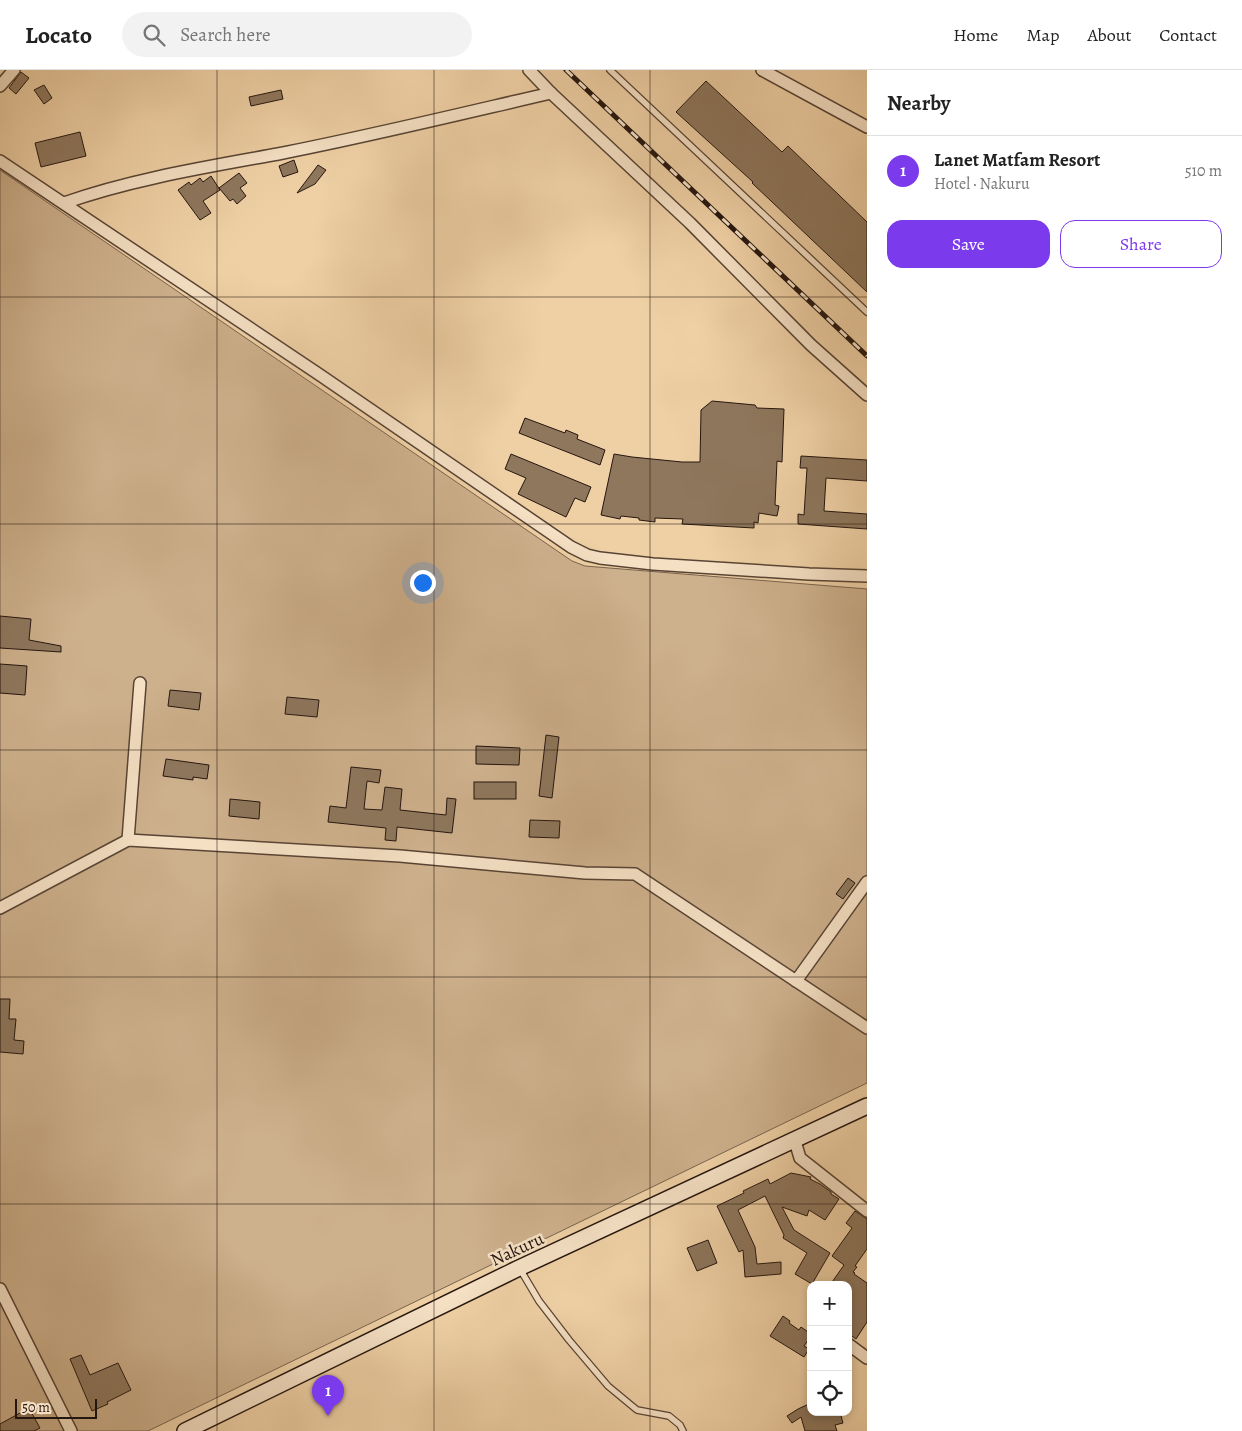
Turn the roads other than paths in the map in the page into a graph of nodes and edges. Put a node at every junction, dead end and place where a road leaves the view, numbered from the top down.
1 (14, 70) edge
2 (529, 70) edge
3 (610, 70) edge
4 (762, 70) edge
5 (0, 86) edge
6 (551, 93) junction
7 (867, 127) edge
8 (0, 160) edge
9 (64, 203) junction
10 (867, 312) edge
11 (867, 395) edge
12 (867, 576) edge
13 (140, 683) dead end
14 (128, 840) junction
15 (867, 882) edge
16 (0, 908) edge
17 (796, 981) junction
18 (867, 1028) edge
19 (867, 1106) edge
20 (795, 1140) junction
21 (867, 1212) edge
22 (519, 1268) junction
23 (0, 1290) edge
24 (852, 1347) edge
25 (867, 1358) edge
26 (70, 1431) edge
27 (185, 1431) edge
28 (683, 1431) edge

1 - 5 street
2 - 6 street
3 - 10 lane
4 - 7 street
6 - 9 street
6 - 11 street
8 - 9 street
9 - 12 street
13 - 14 street
14 - 16 street
14 - 17 street
15 - 17 street
17 - 18 street
19 - 20 main road, Nakuru
20 - 21 street
20 - 22 main road, Nakuru
22 - 27 main road, Nakuru
22 - 28 lane
23 - 26 street
24 - 25 street

